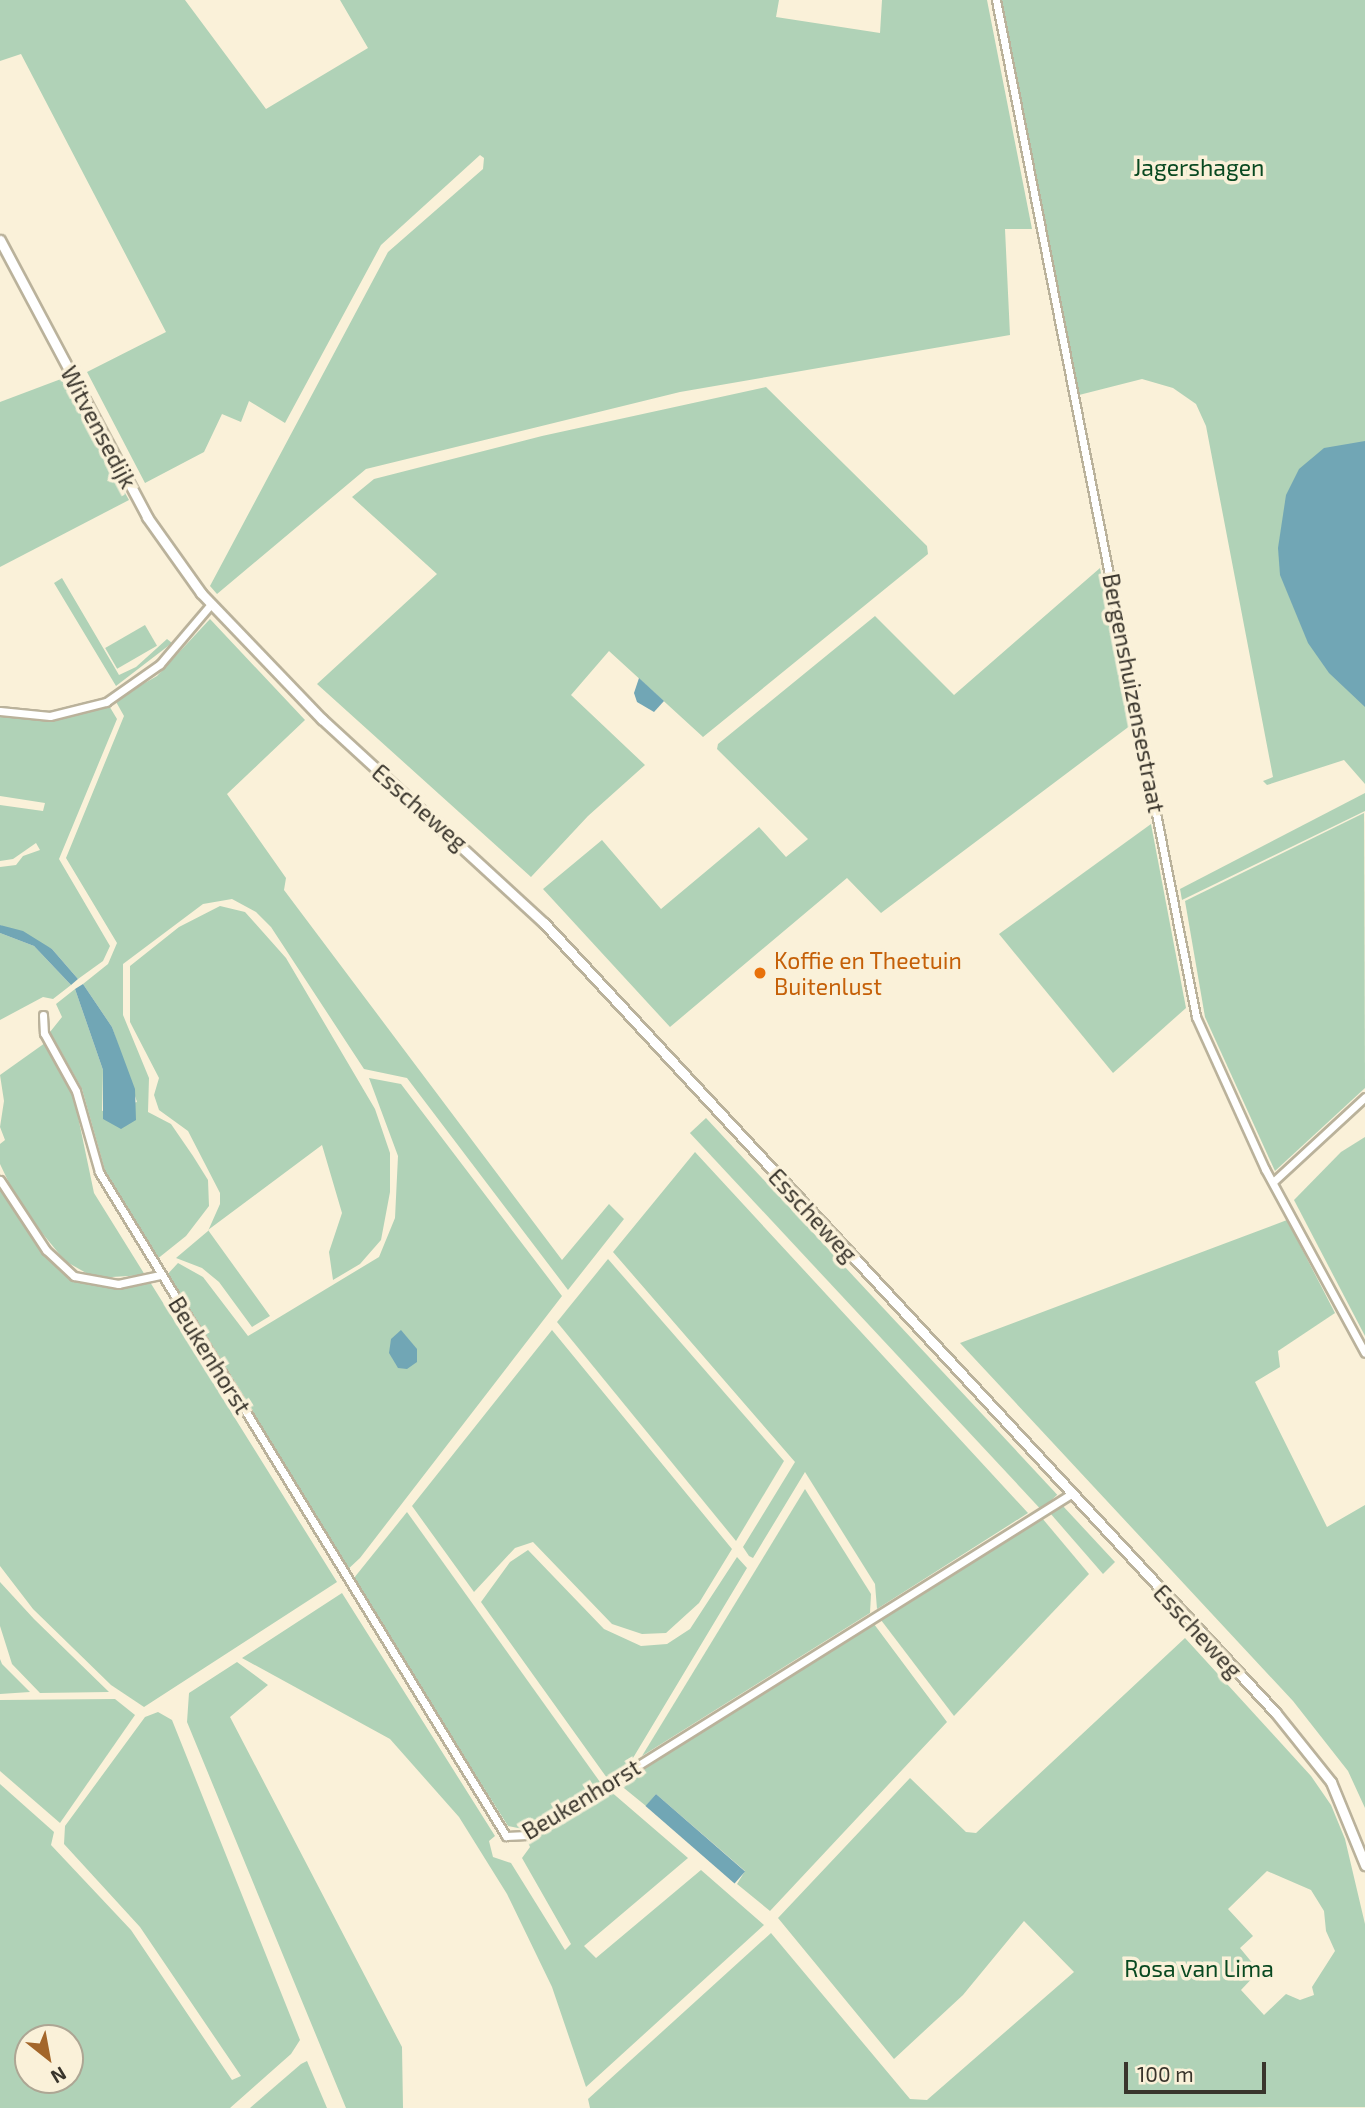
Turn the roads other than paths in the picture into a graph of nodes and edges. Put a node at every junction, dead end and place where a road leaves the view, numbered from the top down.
1 (996, 0) edge
2 (0, 240) edge
3 (211, 604) junction
4 (0, 711) edge
5 (43, 1015) dead end
6 (1365, 1097) edge
7 (0, 1180) edge
8 (1273, 1182) junction
9 (160, 1275) junction
10 (1365, 1353) edge
11 (1071, 1494) junction
12 (1365, 1865) edge

1 - 8 street, Bergenshuizensestraat
2 - 3 street, Witvensedijk
3 - 4 street
3 - 11 street, Esscheweg
5 - 9 street, Beukenhorst
6 - 8 street
7 - 9 street, Beukenhorst
8 - 10 street, Bergenshuizensestraat
9 - 11 street, Beukenhorst
11 - 12 street, Esscheweg

